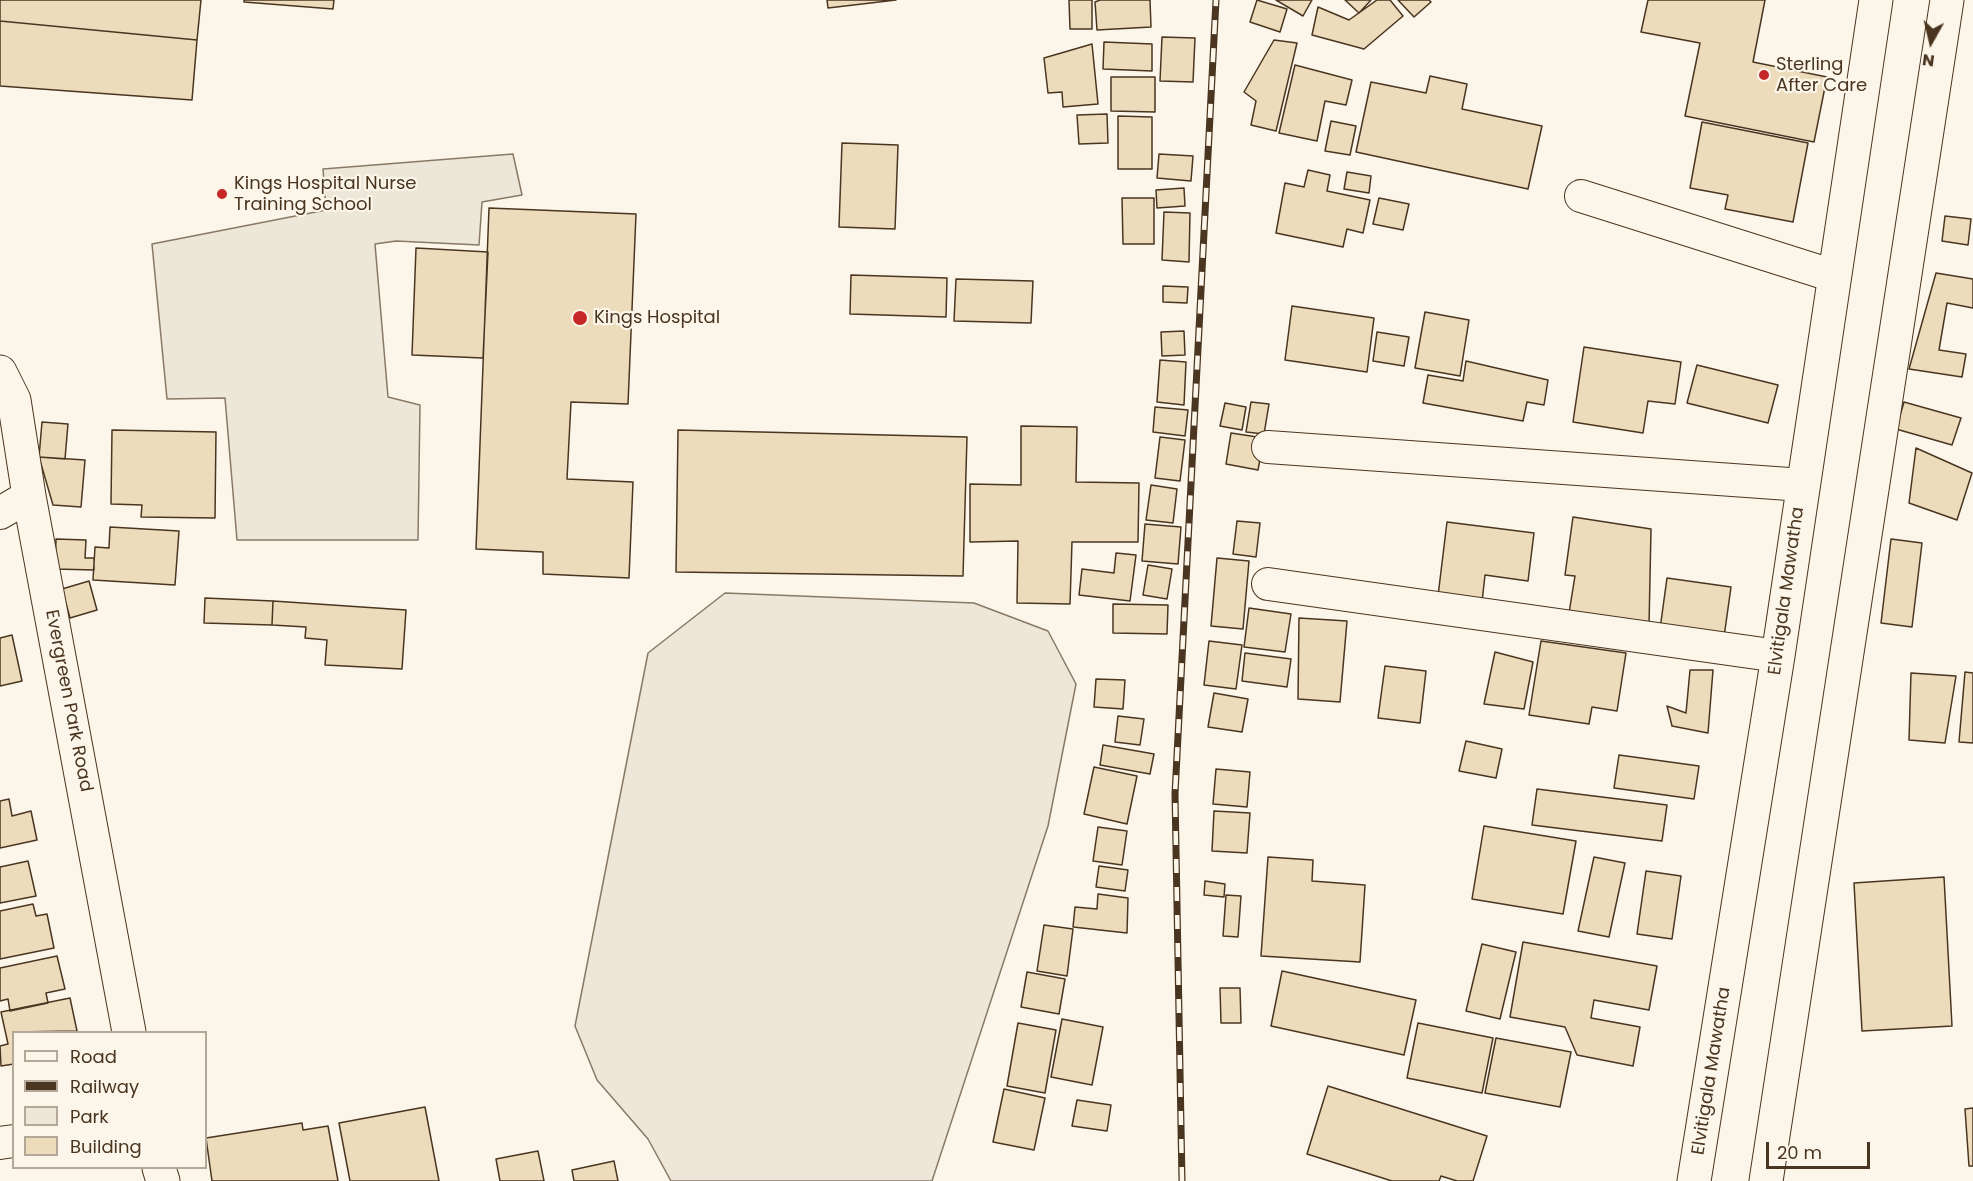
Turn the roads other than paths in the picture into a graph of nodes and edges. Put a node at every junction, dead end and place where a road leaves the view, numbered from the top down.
1 (1876, 0) edge
2 (1947, 0) edge
3 (1581, 196) dead end
4 (1834, 276) junction
5 (0, 372) edge
6 (1268, 447) dead end
7 (1803, 485) junction
8 (28, 496) junction
9 (0, 513) edge
10 (1268, 584) dead end
11 (1778, 656) junction
12 (129, 1031) edge
13 (1694, 1181) edge
14 (1766, 1181) edge

1 - 4 main road, Elvitigala Mawatha
2 - 14 main road
3 - 4 street
4 - 7 main road, Elvitigala Mawatha
5 - 8 main road, Evergreen Park Road
6 - 7 street
7 - 11 main road, Elvitigala Mawatha
8 - 9 street
8 - 12 main road, Evergreen Park Road
10 - 11 street
11 - 13 main road, Elvitigala Mawatha

